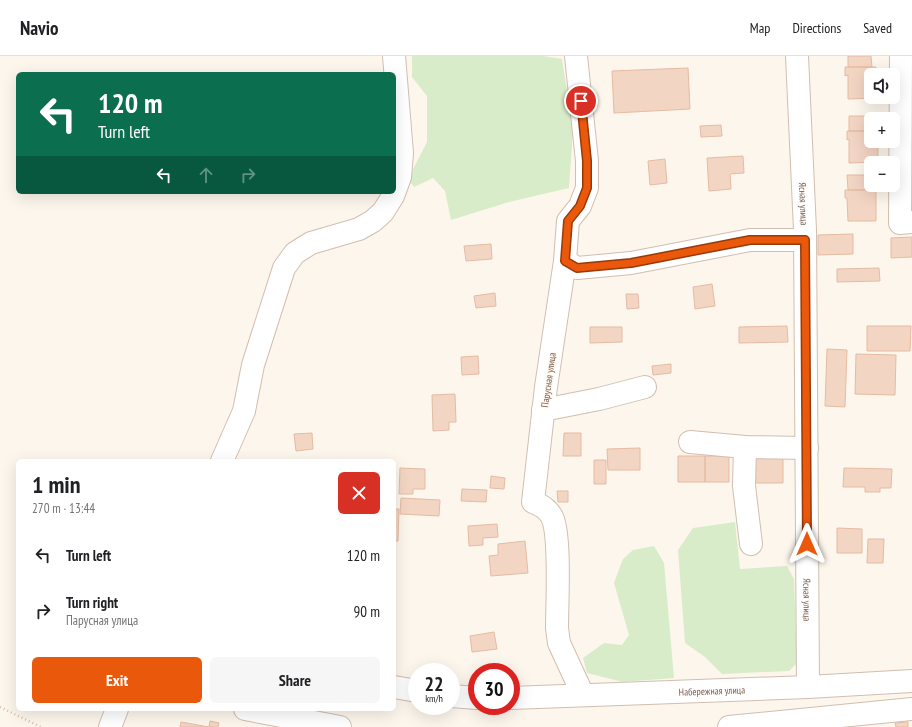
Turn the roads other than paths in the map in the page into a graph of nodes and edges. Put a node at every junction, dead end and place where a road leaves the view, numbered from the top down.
1 (394, 56) edge
2 (576, 56) edge
3 (797, 56) edge
4 (900, 56) edge
5 (395, 72) edge
6 (396, 80) edge
7 (396, 188) edge
8 (394, 194) edge
9 (912, 222) edge
10 (805, 240) junction
11 (565, 261) junction
12 (646, 387) dead end
13 (544, 410) junction
14 (690, 442) dead end
15 (746, 447) junction
16 (807, 448) junction
17 (223, 459) edge
18 (751, 544) dead end
19 (912, 681) edge
20 (396, 687) edge
21 (808, 687) junction
22 (408, 689) edge
23 (583, 695) junction
24 (520, 698) edge
25 (912, 709) edge
26 (116, 711) edge
27 (255, 711) edge
28 (110, 727) edge
29 (340, 727) edge
30 (729, 727) edge

1 - 5 street
2 - 11 street, Парусная улица
3 - 10 street, Ясная улица
4 - 9 street
6 - 7 street
8 - 17 street
10 - 11 street
10 - 16 street, Ясная улица
11 - 13 street, Парусная улица
12 - 13 street
13 - 23 street, Парусная улица
14 - 15 street
15 - 16 street
15 - 18 street
16 - 21 street, Ясная улица
19 - 21 street, Набережная улица
20 - 22 street
21 - 23 street, Набережная улица
23 - 24 street, Набережная улица
25 - 30 street
26 - 28 street
27 - 29 street

